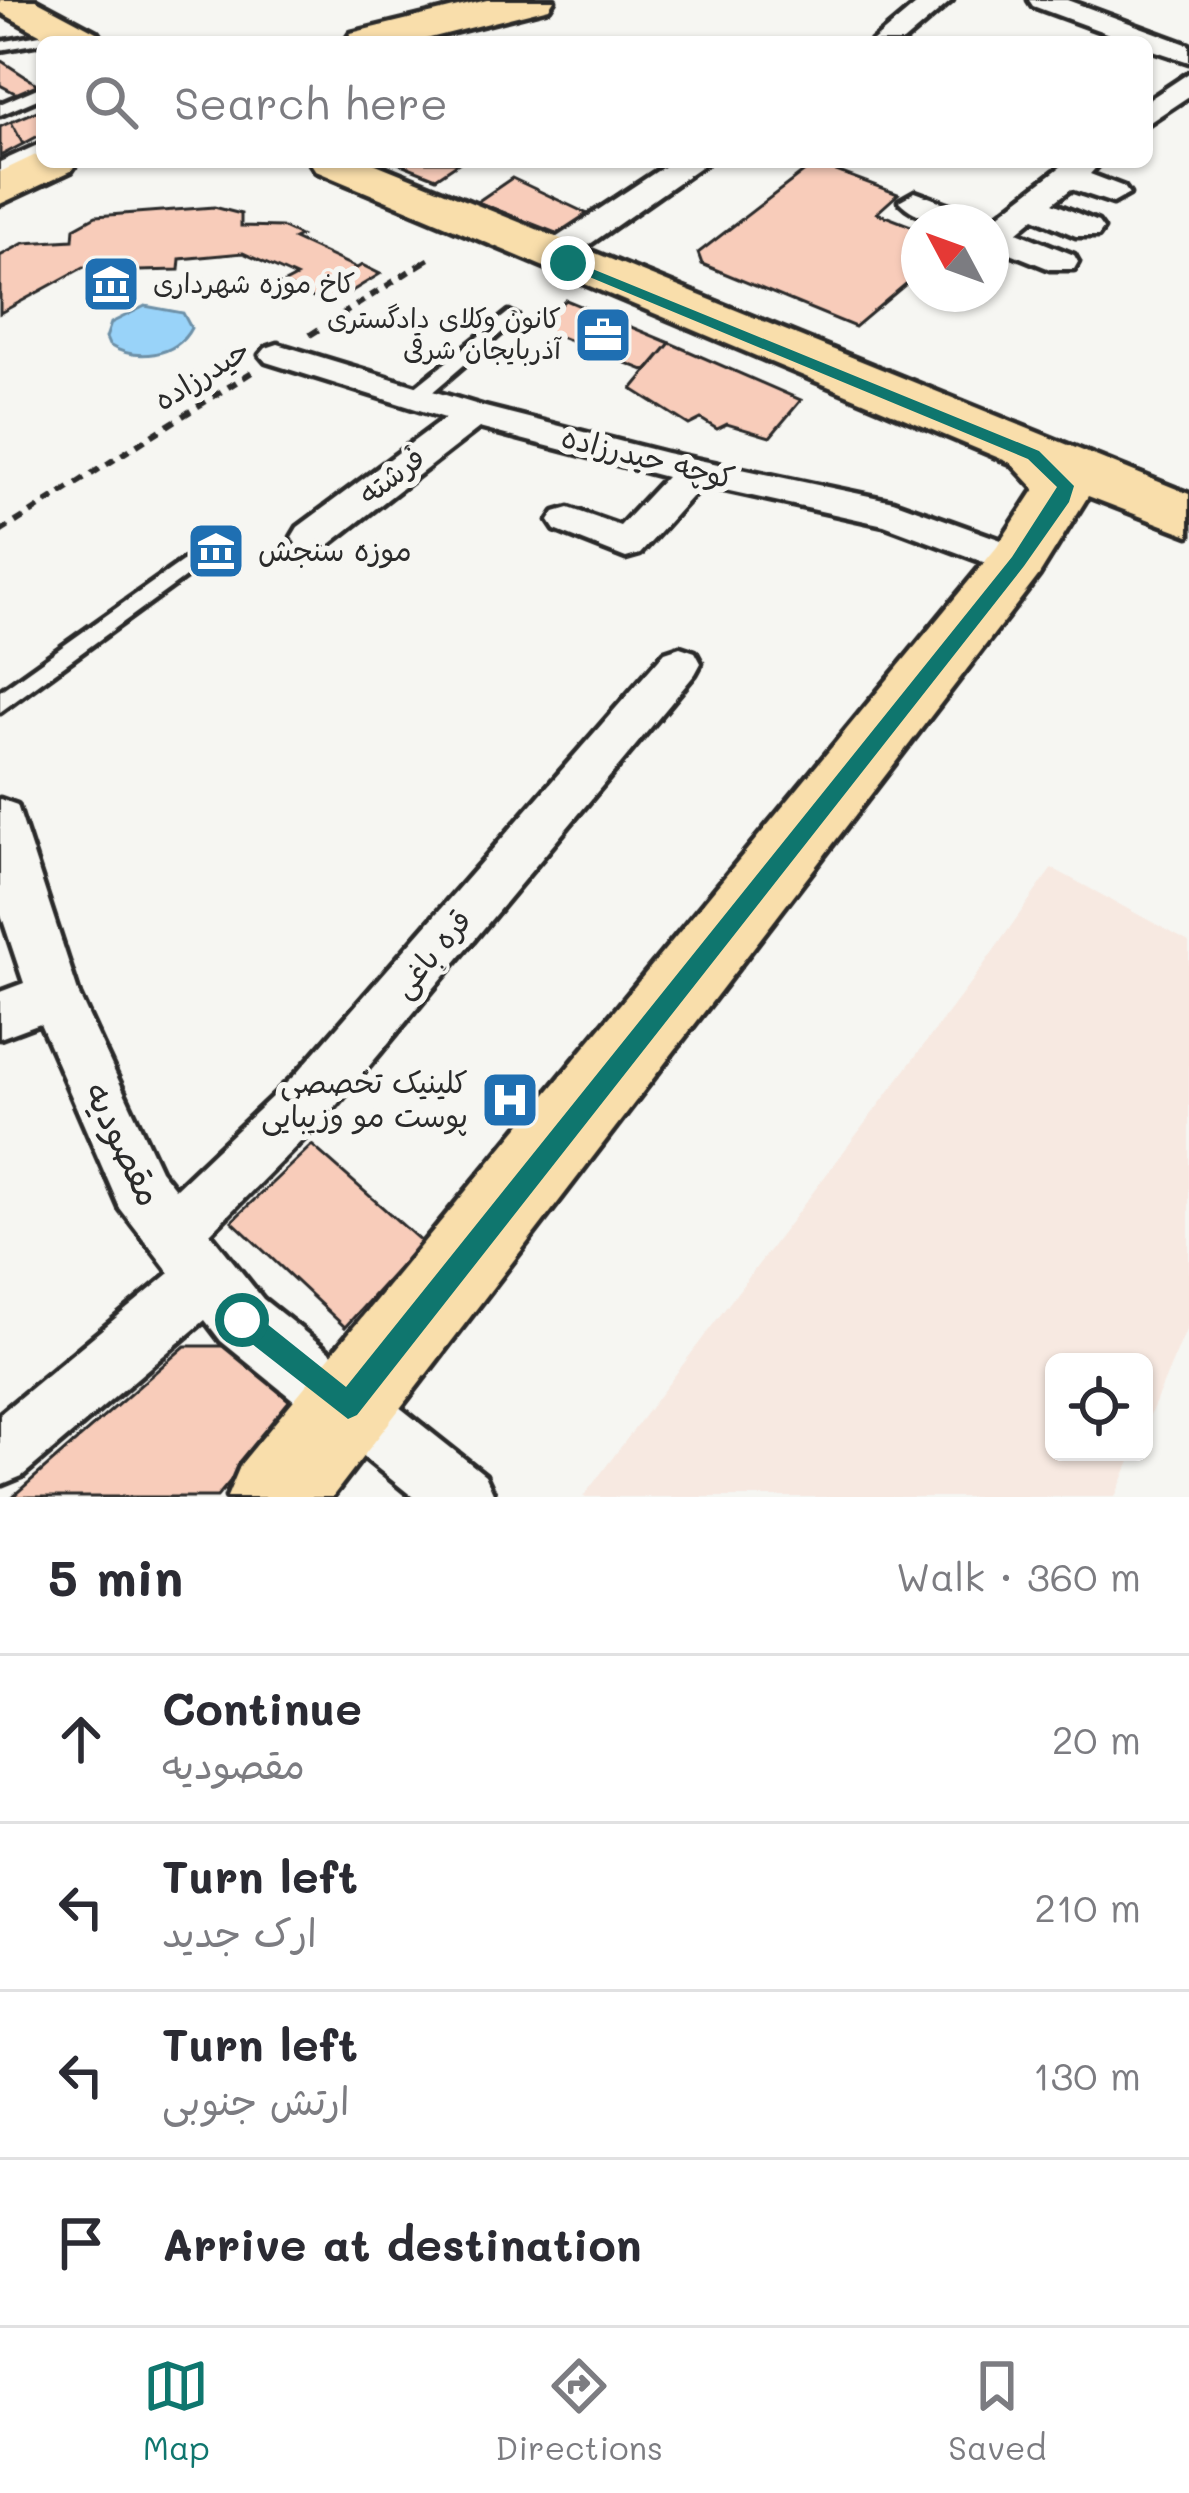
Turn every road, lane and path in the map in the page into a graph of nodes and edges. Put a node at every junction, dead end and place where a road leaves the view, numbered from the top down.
1 (8, 0) edge
2 (535, 0) edge
3 (939, 0) edge
4 (1042, 0) edge
5 (490, 5) edge
6 (72, 36) edge
7 (419, 36) edge
8 (894, 36) edge
9 (1140, 36) edge
10 (1153, 41) edge
11 (36, 42) edge
12 (0, 46) edge
13 (1189, 54) edge
14 (1189, 82) edge
15 (36, 94) edge
16 (0, 110) edge
17 (1153, 110) edge
18 (36, 151) edge
19 (0, 168) edge
20 (43, 168) edge
21 (299, 168) edge
22 (346, 168) edge
23 (683, 168) edge
24 (1076, 169) edge
25 (0, 190) edge
26 (1113, 194) dead end
27 (915, 201) dead end
28 (922, 204) edge
29 (1030, 205) junction
30 (1009, 216) edge
31 (465, 218) junction
32 (1087, 229) dead end
33 (1009, 241) edge
34 (551, 256) junction
35 (429, 259) dead end
36 (1062, 262) dead end
37 (509, 316) dead end
38 (278, 356) junction
39 (415, 398) junction
40 (472, 415) junction
41 (694, 471) junction
42 (1048, 477) junction
43 (1189, 516) edge
44 (569, 521) dead end
45 (1189, 530) edge
46 (0, 532) edge
47 (312, 537) dead end
48 (1018, 561) junction
49 (191, 562) dead end
50 (680, 663) dead end
51 (0, 703) edge
52 (0, 818) edge
53 (53, 995) junction
54 (0, 1015) edge
55 (170, 1233) junction
56 (207, 1280) junction
57 (348, 1406) junction
58 (0, 1454) edge
59 (274, 1497) edge
60 (464, 1497) edge

1 - 6 main road
2 - 5 main road
3 - 8 street
4 - 9 street
5 - 7 main road
10 - 13 street
11 - 12 lane
14 - 17 street
15 - 16 lane
18 - 19 lane
20 - 25 main road
21 - 31 main road
22 - 31 main road
23 - 34 street
24 - 26 street
24 - 29 street
27 - 28 street
29 - 30 street
29 - 32 street
31 - 34 main road
33 - 36 street
34 - 42 main road
35 - 38 path, حیدرزاده
37 - 39 lane
38 - 39 street, کوچه حیدرزاده
38 - 46 path, حیدرزاده
39 - 40 street, کوچه حیدرزاده
40 - 41 street, کوچه حیدرزاده
40 - 47 street, فرشته
41 - 44 street
41 - 48 street, کوچه حیدرزاده
42 - 43 main road
42 - 45 main road
42 - 48 main road
48 - 57 main road
49 - 51 lane
50 - 55 street, قره باغی
52 - 53 street, مقصودیه
53 - 54 street
53 - 55 street, مقصودیه
55 - 56 street, مقصودیه
56 - 57 street, مقصودیه
56 - 58 street
57 - 59 main road
57 - 60 street, مقصودیه

